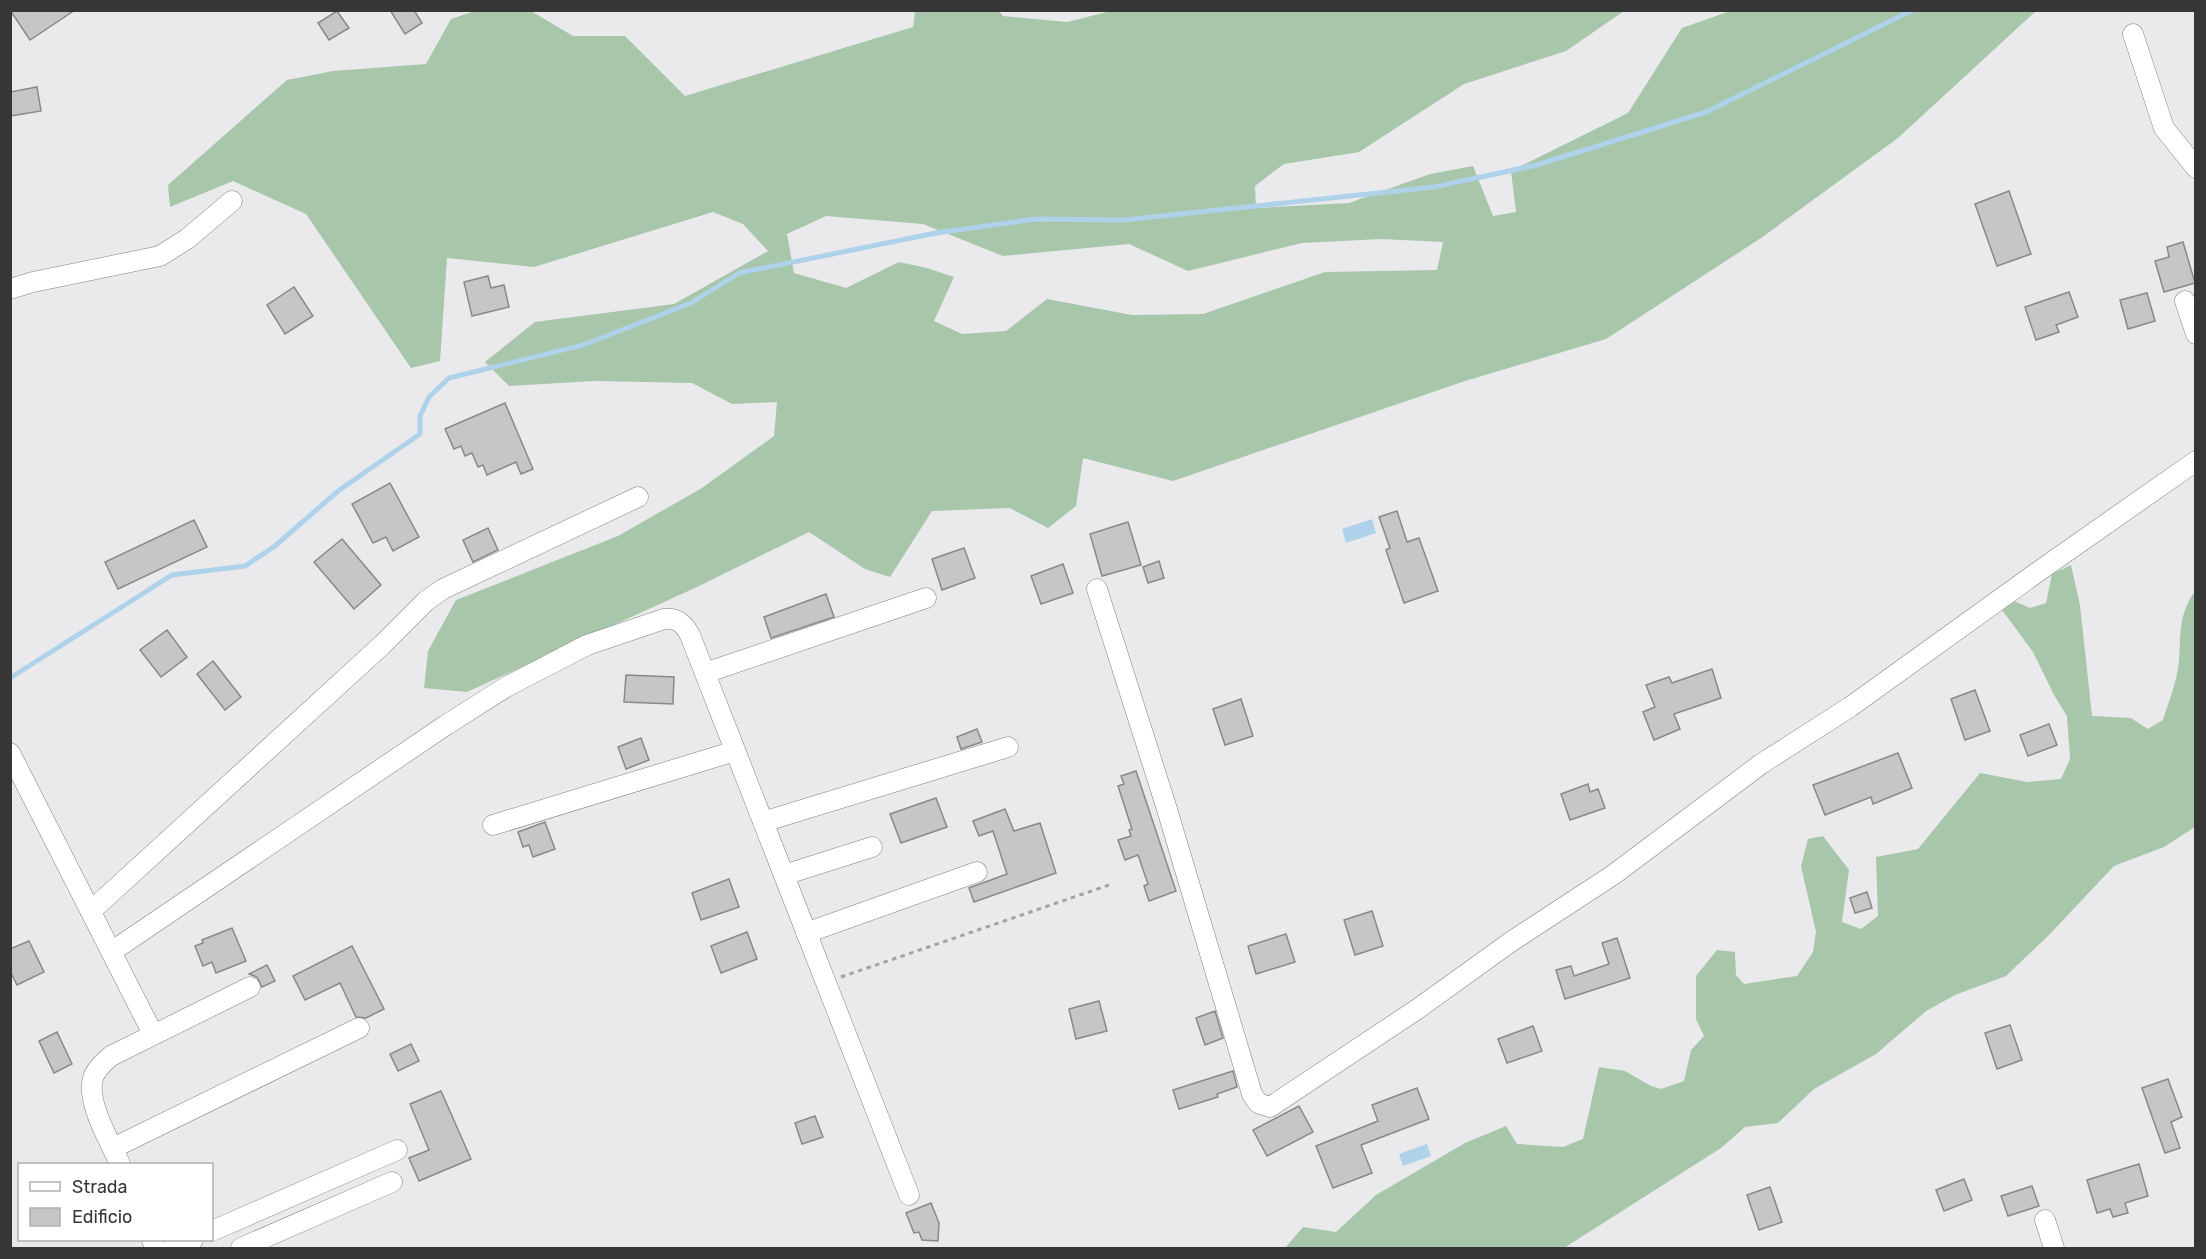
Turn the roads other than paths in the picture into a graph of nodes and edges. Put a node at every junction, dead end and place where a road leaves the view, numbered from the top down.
1 (2133, 34) dead end
2 (2196, 168) edge
3 (232, 201) dead end
4 (10, 289) edge
5 (2185, 301) dead end
6 (2196, 334) edge
7 (2196, 461) edge
8 (639, 497) dead end
9 (1097, 589) dead end
10 (926, 598) dead end
11 (705, 673) junction
12 (1008, 747) dead end
13 (735, 751) junction
14 (11, 753) edge
15 (763, 822) junction
16 (493, 825) dead end
17 (872, 847) dead end
18 (976, 872) dead end
19 (784, 875) junction
20 (91, 911) junction
21 (806, 933) junction
22 (111, 952) junction
23 (250, 987) dead end
24 (358, 1028) dead end
25 (153, 1034) junction
26 (397, 1150) dead end
27 (116, 1156) edge
28 (392, 1182) dead end
29 (909, 1195) dead end
30 (2045, 1220) dead end
31 (213, 1231) edge
32 (188, 1241) edge
33 (172, 1248) edge
34 (241, 1248) edge
35 (2054, 1248) edge

1 - 2 street
3 - 4 street
5 - 6 street
7 - 9 street
8 - 20 street
10 - 11 street
11 - 13 street
11 - 22 street
12 - 15 street
13 - 15 street
13 - 16 street
14 - 20 street
15 - 19 street
17 - 19 street
18 - 21 street
19 - 21 street
20 - 22 street
21 - 29 street
22 - 25 street
23 - 25 street
24 - 27 street
25 - 27 street
26 - 31 street
28 - 34 street
30 - 35 street
32 - 33 street

